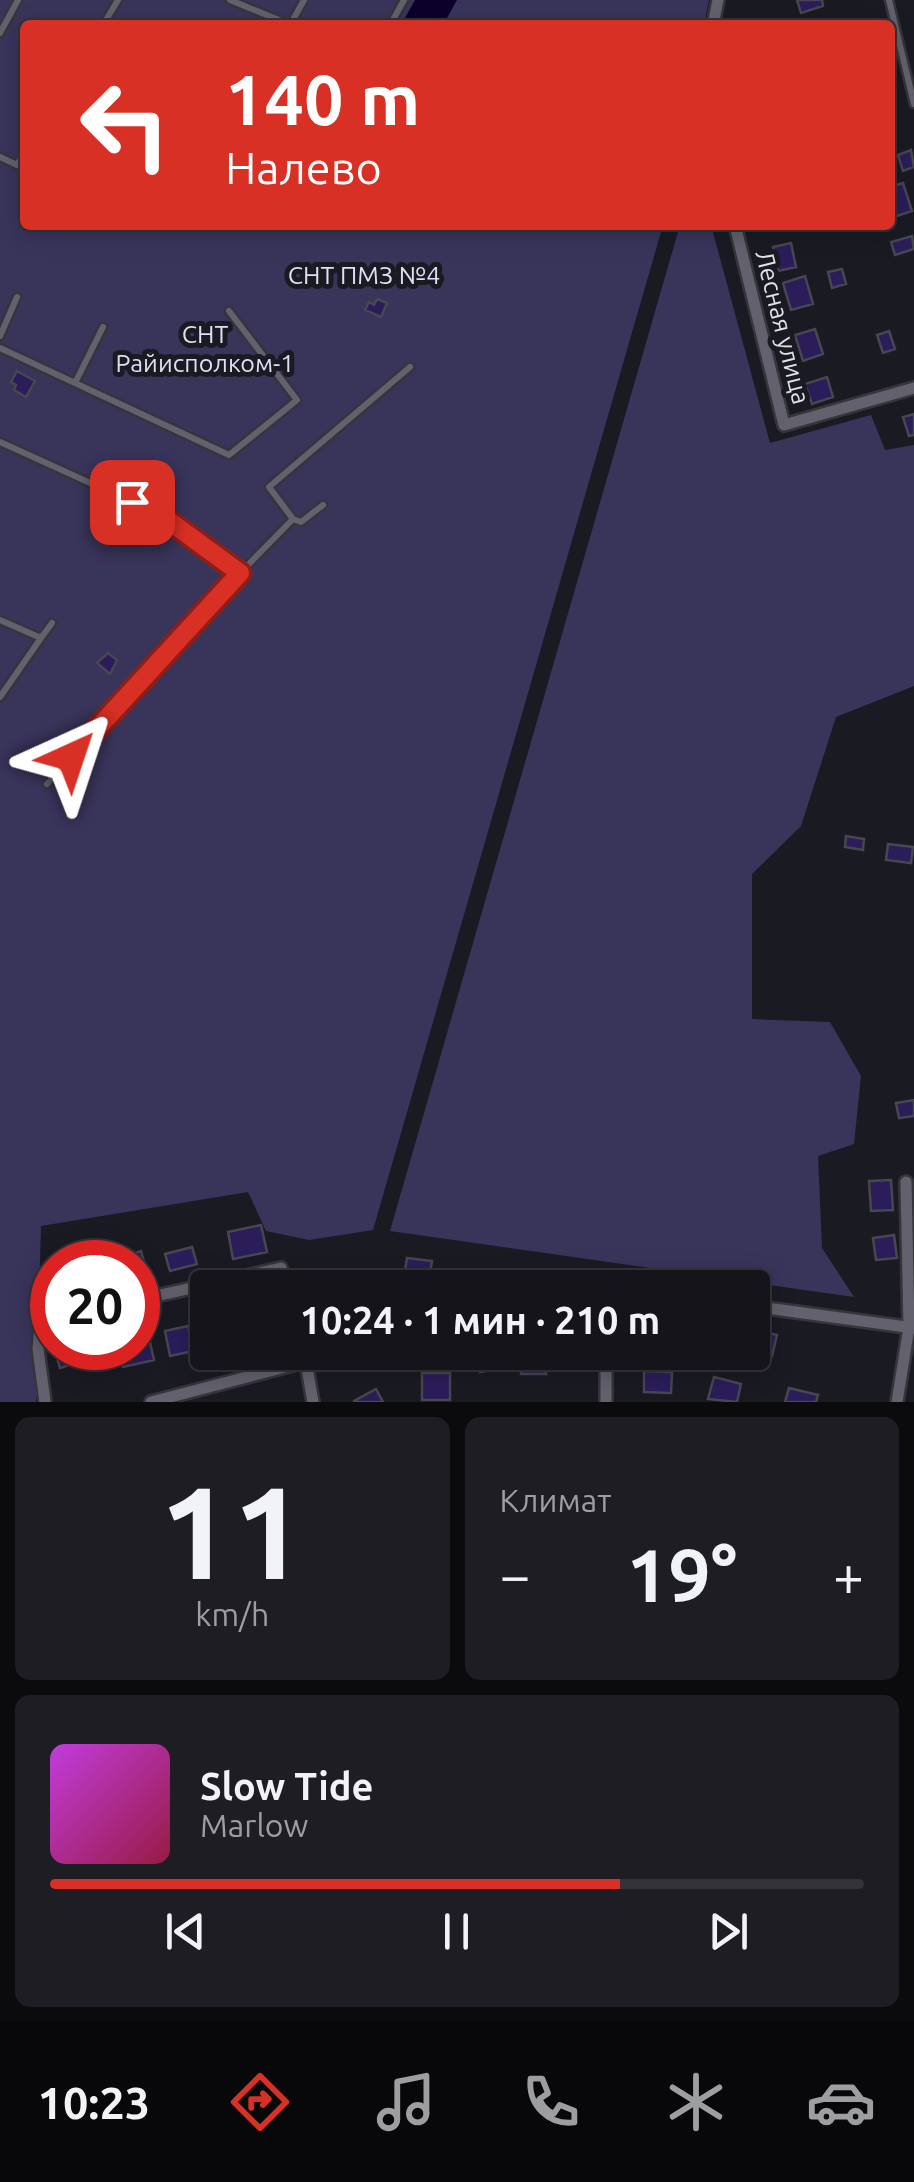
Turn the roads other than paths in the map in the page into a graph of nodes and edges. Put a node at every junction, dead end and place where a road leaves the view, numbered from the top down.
1 (18, 0) edge
2 (230, 0) edge
3 (278, 20) edge
4 (895, 25) edge
5 (0, 33) edge
6 (914, 104) edge
7 (737, 230) edge
8 (17, 296) dead end
9 (229, 311) dead end
10 (103, 327) dead end
11 (0, 336) edge
12 (0, 348) edge
13 (410, 367) dead end
14 (75, 383) junction
15 (914, 388) edge
16 (0, 442) edge
17 (323, 505) dead end
18 (293, 519) junction
19 (240, 573) junction
20 (0, 620) edge
21 (52, 623) dead end
22 (41, 638) junction
23 (0, 698) edge
24 (47, 784) dead end
25 (906, 1182) dead end
26 (281, 1268) dead end
27 (160, 1295) edge
28 (770, 1308) edge
29 (912, 1327) edge
30 (41, 1370) edge
31 (275, 1370) edge
32 (307, 1370) edge
33 (606, 1370) edge
34 (45, 1402) edge
35 (151, 1402) edge
36 (312, 1402) edge
37 (606, 1402) edge
38 (896, 1402) edge

1 - 5 lane
2 - 3 lane
4 - 6 lane
7 - 15 street, Лесная улица
8 - 11 lane
9 - 14 lane
10 - 14 lane
12 - 14 lane
13 - 18 lane
16 - 19 lane
17 - 18 lane
18 - 19 lane
19 - 24 lane
20 - 22 lane
21 - 22 lane
22 - 23 lane
25 - 29 street
26 - 27 street
28 - 29 street
29 - 38 street
30 - 34 street
31 - 35 street
32 - 36 street
33 - 37 street

